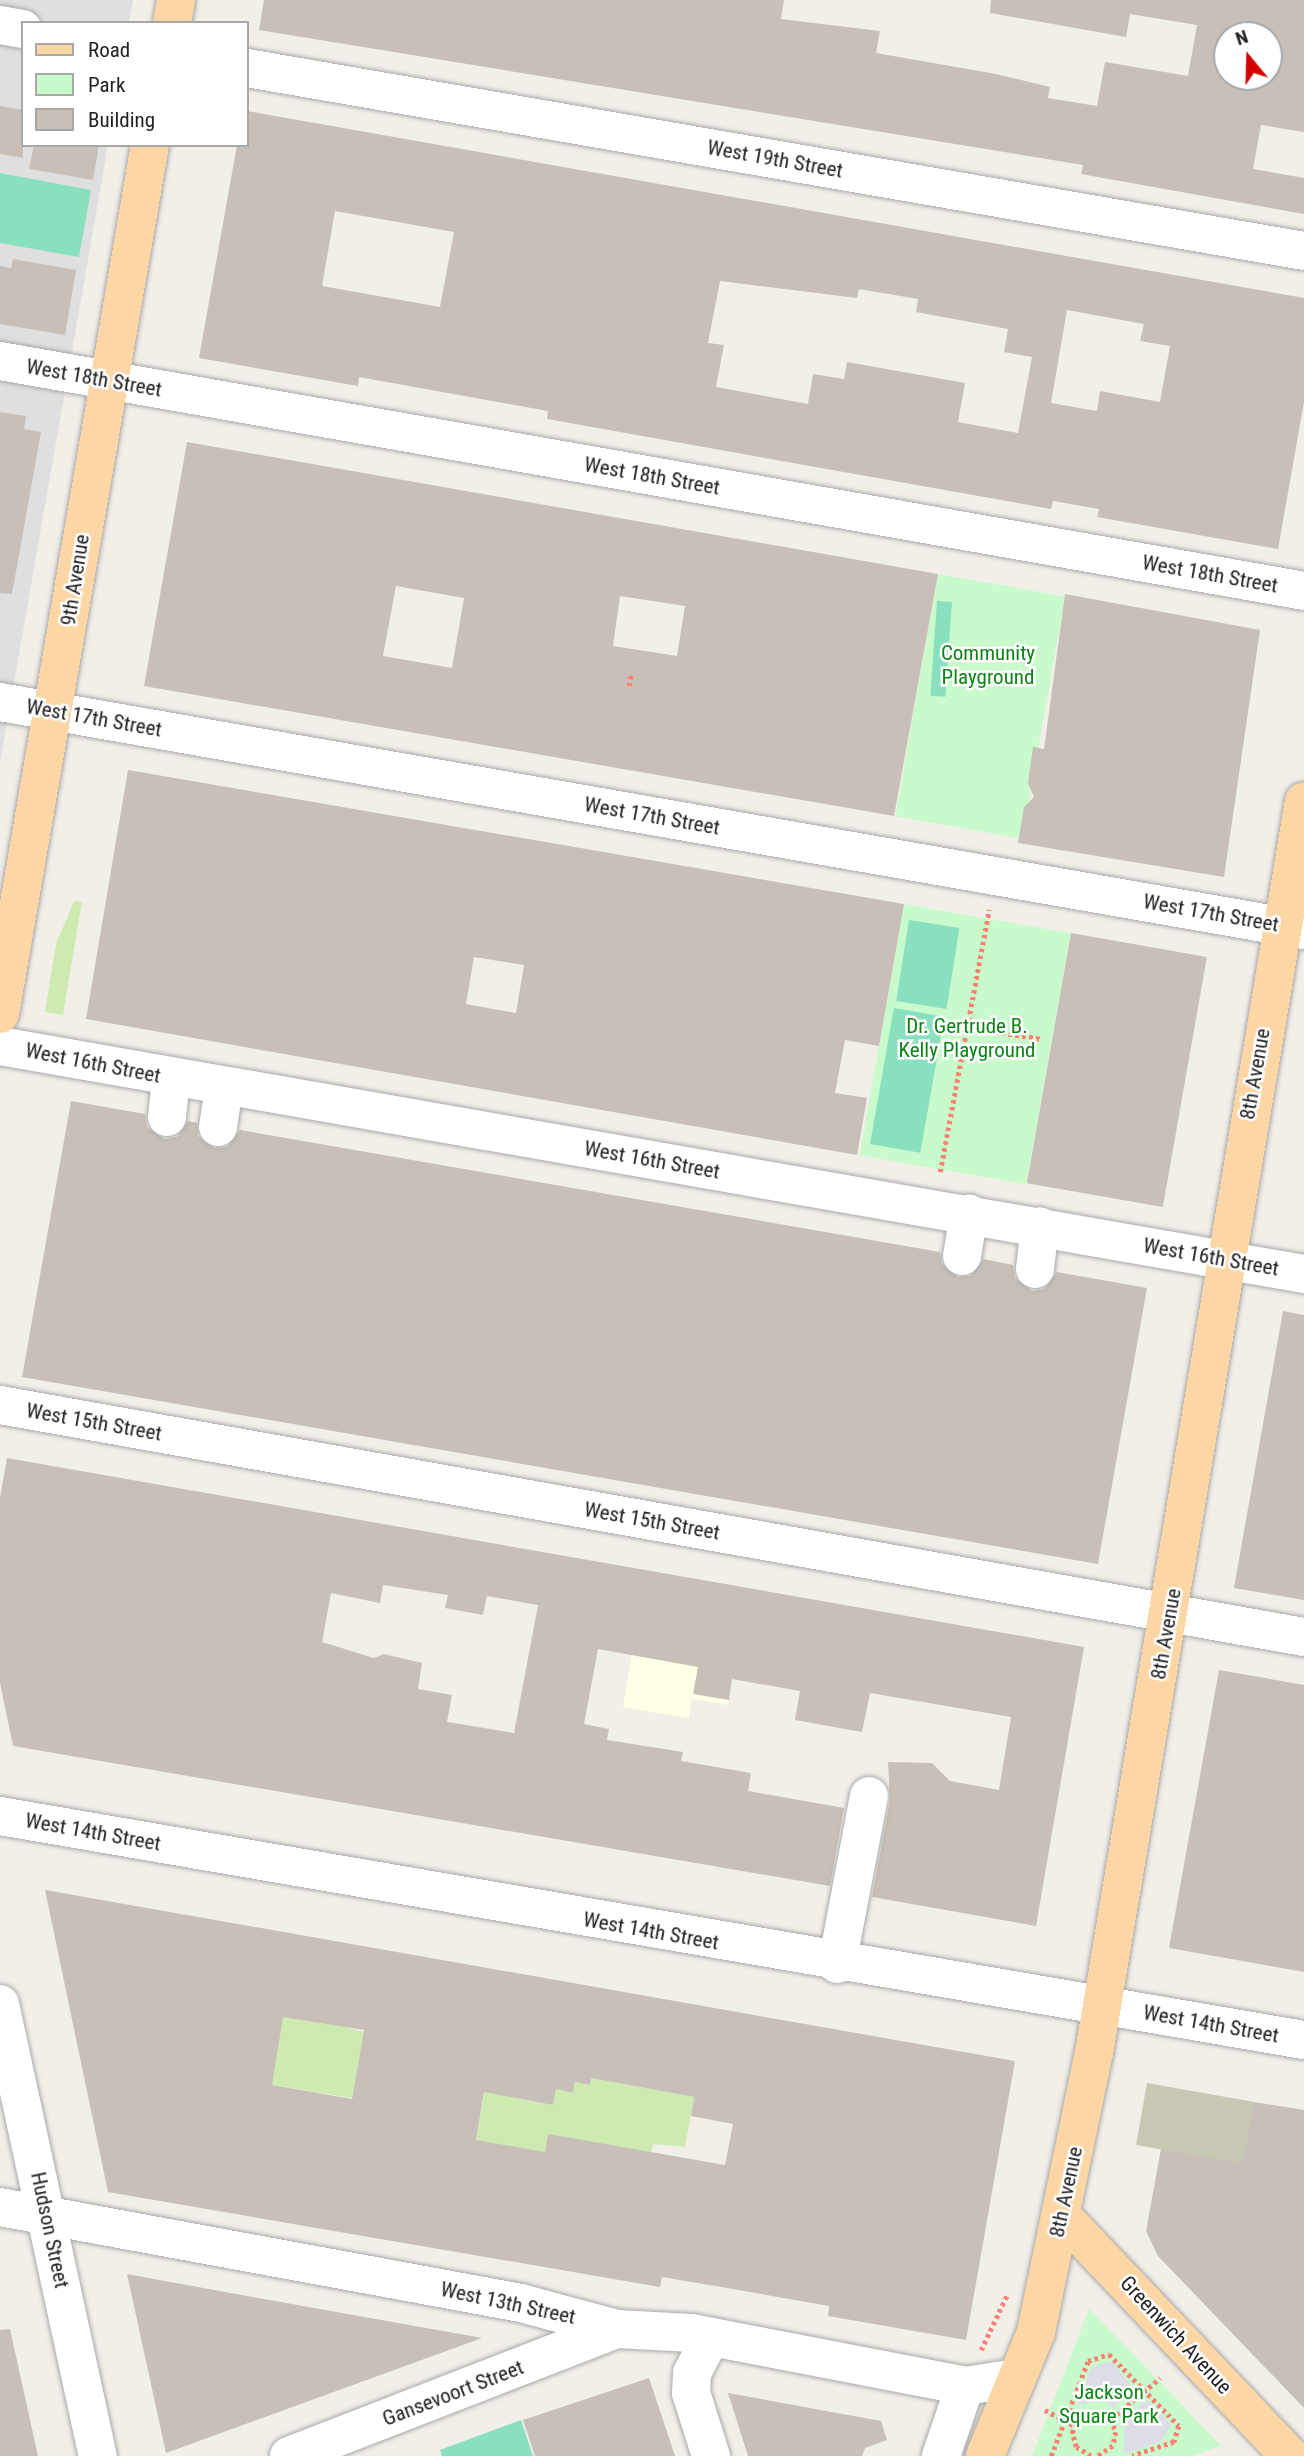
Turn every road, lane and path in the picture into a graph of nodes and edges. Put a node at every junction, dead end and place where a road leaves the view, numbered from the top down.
1 (176, 0) edge
2 (172, 21) edge
3 (0, 25) edge
4 (21, 29) edge
5 (248, 68) edge
6 (150, 147) edge
7 (1304, 251) edge
8 (0, 361) edge
9 (107, 380) junction
10 (1304, 591) edge
11 (631, 673) dead end
12 (629, 686) dead end
13 (0, 702) edge
14 (54, 711) junction
15 (1304, 801) edge
16 (989, 910) dead end
17 (1293, 928) edge
18 (0, 1014) edge
19 (967, 1027) junction
20 (1042, 1038) dead end
21 (0, 1046) edge
22 (171, 1078) junction
23 (224, 1087) junction
24 (167, 1117) dead end
25 (218, 1127) dead end
26 (940, 1172) dead end
27 (969, 1214) junction
28 (1041, 1226) junction
29 (962, 1256) dead end
30 (1223, 1259) junction
31 (1035, 1269) dead end
32 (1304, 1274) edge
33 (0, 1405) edge
34 (1171, 1613) junction
35 (1304, 1637) edge
36 (869, 1797) dead end
37 (0, 1816) edge
38 (837, 1964) junction
39 (0, 2004) edge
40 (1103, 2006) junction
41 (1304, 2040) edge
42 (0, 2207) edge
43 (1061, 2214) junction
44 (49, 2218) junction
45 (617, 2329) junction
46 (711, 2337) junction
47 (1016, 2378) junction
48 (1160, 2378) dead end
49 (965, 2386) junction
50 (1144, 2390) junction
51 (1045, 2410) dead end
52 (1111, 2419) junction
53 (1065, 2421) junction
54 (1073, 2426) junction
55 (98, 2456) edge
56 (289, 2456) edge
57 (711, 2456) edge
58 (941, 2456) edge
59 (985, 2456) edge
60 (1051, 2456) edge
61 (1091, 2456) edge
62 (1101, 2456) edge
63 (1132, 2456) edge
64 (1290, 2456) edge

1 - 2 main road
3 - 4 street
5 - 7 street, West 19th Street
6 - 9 main road, 9th Avenue
8 - 9 street, West 18th Street
9 - 10 street, West 18th Street
9 - 14 main road, 9th Avenue
11 - 12 path
13 - 14 street, West 17th Street
14 - 17 street, West 17th Street
14 - 18 main road, 9th Avenue
15 - 17 main road, 8th Avenue
16 - 19 path
17 - 30 main road, 8th Avenue
19 - 20 path
19 - 26 path
21 - 22 street, West 16th Street
22 - 23 street, West 16th Street
22 - 24 street
23 - 25 street
23 - 27 street, West 16th Street
27 - 28 street, West 16th Street
27 - 29 street
28 - 30 street, West 16th Street
28 - 31 street
30 - 32 street, West 16th Street
30 - 34 main road, 8th Avenue
33 - 34 street, West 15th Street
34 - 35 street, West 15th Street
34 - 40 main road, 8th Avenue
36 - 38 street
37 - 38 street, West 14th Street
38 - 40 street, West 14th Street
39 - 44 street, Hudson Street
40 - 41 street, West 14th Street
40 - 43 main road, 8th Avenue
42 - 44 street, West 13th Street
43 - 47 main road, 8th Avenue
43 - 64 main road, Greenwich Avenue
44 - 45 street, West 13th Street
44 - 55 street, Hudson Street
45 - 46 street, West 13th Street
45 - 56 street, Gansevoort Street
46 - 49 street, West 13th Street
46 - 57 street
47 - 49 street, West 13th Street
47 - 59 main road, 8th Avenue
48 - 50 path
49 - 58 street
50 - 52 path
50 - 53 path
50 - 63 path
51 - 53 path
52 - 54 path
52 - 62 path
53 - 54 path
53 - 60 path
54 - 61 path

